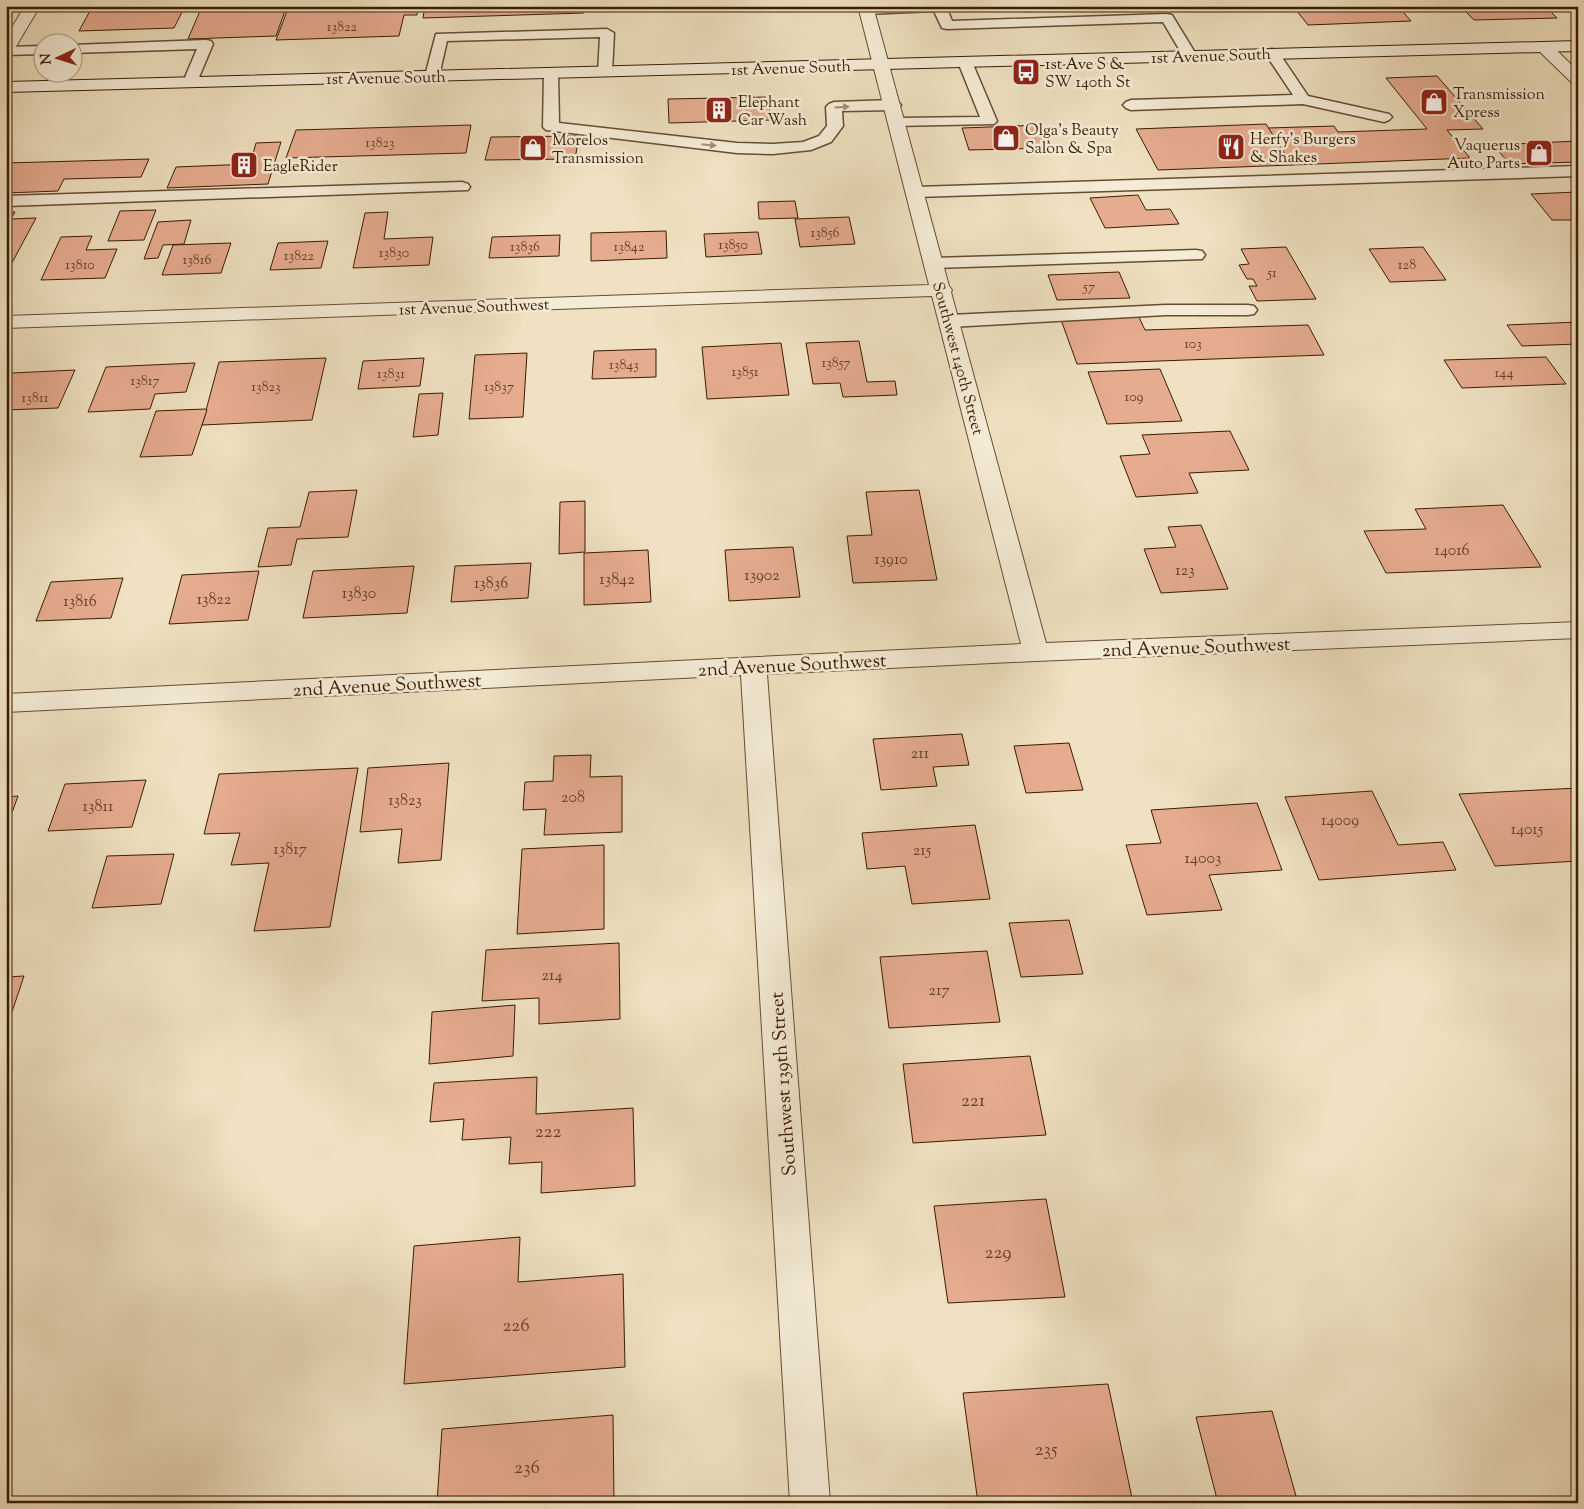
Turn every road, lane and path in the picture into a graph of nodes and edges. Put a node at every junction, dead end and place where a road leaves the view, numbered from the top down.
1 (33, 6) edge
2 (940, 7) edge
3 (866, 8) edge
4 (1167, 18) junction
5 (1185, 18) dead end
6 (1544, 46) junction
7 (1577, 46) edge
8 (82, 48) edge
9 (6, 50) edge
10 (32, 50) edge
11 (1272, 53) junction
12 (1190, 56) junction
13 (965, 62) junction
14 (882, 64) junction
15 (605, 72) junction
16 (551, 73) junction
17 (432, 76) junction
18 (1578, 80) edge
19 (190, 82) junction
20 (6, 87) edge
21 (1303, 99) junction
22 (1131, 105) dead end
23 (895, 114) junction
24 (1384, 117) dead end
25 (1578, 170) edge
26 (462, 187) dead end
27 (916, 192) junction
28 (6, 200) edge
29 (1196, 255) dead end
30 (934, 263) junction
31 (942, 290) junction
32 (1248, 310) dead end
33 (950, 321) junction
34 (6, 322) edge
35 (1578, 630) edge
36 (1036, 652) junction
37 (753, 666) junction
38 (6, 703) edge
39 (810, 1503) edge

1 - 9 street
2 - 3 lane
2 - 4 lane
3 - 14 street, Southwest 140th Street
4 - 5 lane
4 - 12 lane
6 - 7 street, 1st Avenue South
6 - 11 street, 1st Avenue South
6 - 18 street
8 - 19 lane
9 - 10 lane
11 - 12 street, 1st Avenue South
11 - 21 lane
12 - 13 street, 1st Avenue South
13 - 14 street, 1st Avenue South
13 - 23 lane
14 - 15 street, 1st Avenue South
14 - 23 street, Southwest 140th Street
15 - 16 street, 1st Avenue South
15 - 17 lane
16 - 17 street, 1st Avenue South
16 -> 23 lane
17 - 19 street, 1st Avenue South
19 - 20 street, 1st Avenue South
21 - 22 lane
21 - 24 lane
23 - 27 street, Southwest 140th Street
25 - 27 lane
26 - 28 lane
27 - 30 street, Southwest 140th Street
29 - 30 lane
30 - 31 street, Southwest 140th Street
31 - 33 street, Southwest 140th Street
31 - 34 street, 1st Avenue Southwest
32 - 33 lane
33 - 36 street, Southwest 140th Street
35 - 36 street, 2nd Avenue Southwest
36 - 37 street, 2nd Avenue Southwest
37 - 38 street, 2nd Avenue Southwest
37 - 39 street, Southwest 139th Street

